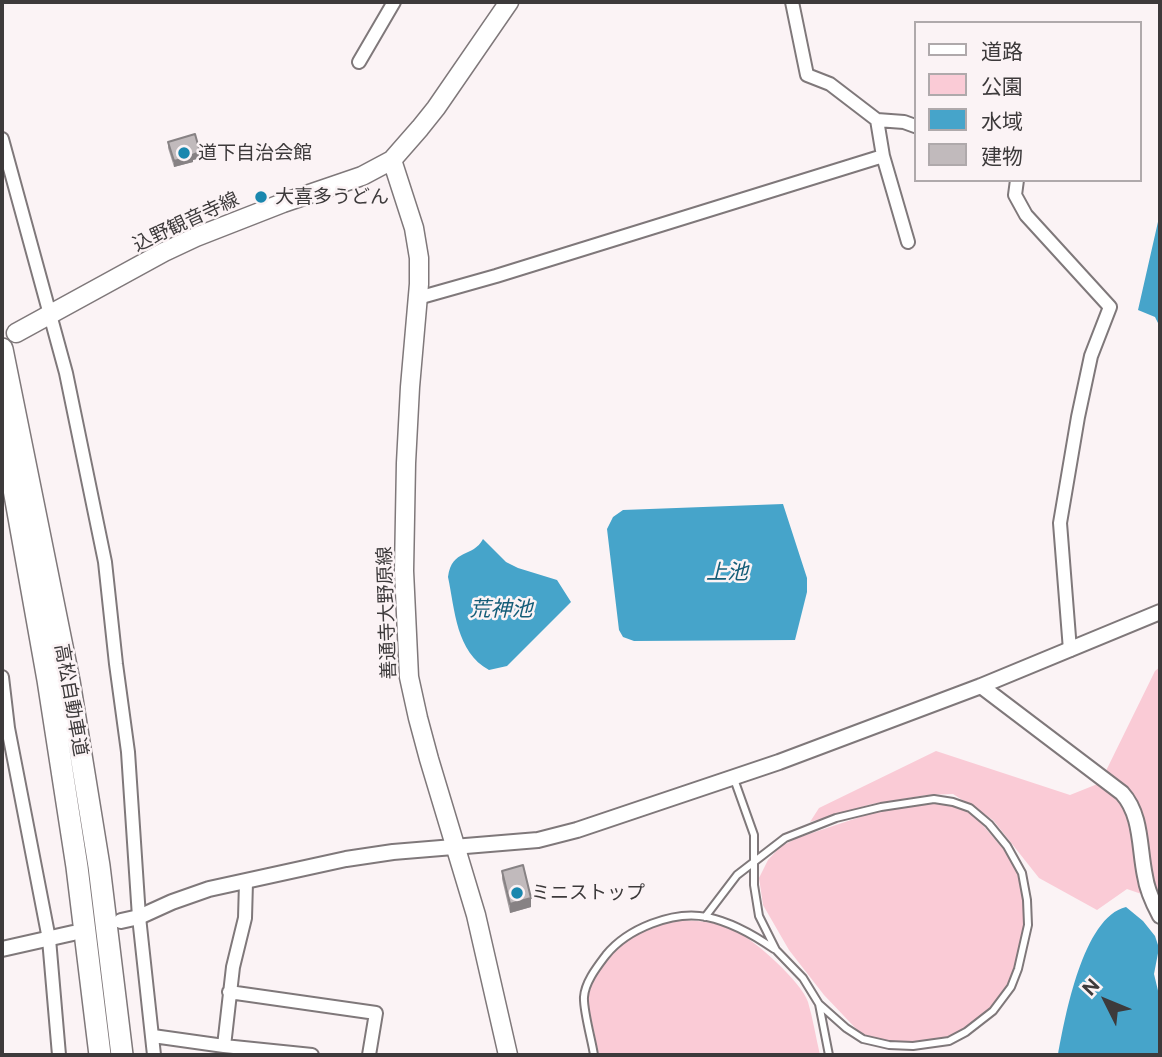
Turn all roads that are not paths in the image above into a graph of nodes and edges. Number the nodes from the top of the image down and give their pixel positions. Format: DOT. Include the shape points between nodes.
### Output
graph roads {
  1 [pos="394,2"];
  2 [pos="509,2"];
  3 [pos="792,2"];
  4 [pos="359,62"];
  5 [pos="877,120"];
  6 [pos="914,126"];
  7 [pos="3,146"];
  8 [pos="883,156"];
  9 [pos="392,160"];
  10 [pos="1017,182"];
  11 [pos="908,242"];
  12 [pos="418,298"];
  13 [pos="50,316"];
  14 [pos="9,341"];
  15 [pos="2,422"];
  16 [pos="1160,612"];
  17 [pos="1070,650"];
  18 [pos="2,677"];
  19 [pos="981,686"];
  20 [pos="734,777"];
  21 [pos="455,846"];
  22 [pos="754,862"];
  23 [pos="246,882"];
  24 [pos="1160,916"];
  25 [pos="139,917"];
  26 [pos="705,917"];
  27 [pos="121,921"];
  28 [pos="73,933"];
  29 [pos="49,939"];
  30 [pos="2,949"];
  31 [pos="776,950"];
  32 [pos="229,992"];
  33 [pos="819,1004"];
  34 [pos="153,1036"];
  35 [pos="224,1046"];
  36 [pos="59,1055"];
  37 [pos="100,1055"];
  38 [pos="122,1055"];
  39 [pos="155,1055"];
  40 [pos="312,1055"];
  41 [pos="369,1055"];
  42 [pos="508,1055"];
  43 [pos="594,1055"];
  44 [pos="829,1055"];
  1 -- 4 [label="street"];
  2 -- 9 [label="main road, 込野観音寺線" via="421,128"];
  3 -- 5 [label="street" via="807,75 830,84"];
  5 -- 6 [label="street"];
  5 -- 8 [label="street"];
  7 -- 13 [label="street"];
  8 -- 11 [label="street"];
  8 -- 12 [label="street"];
  9 -- 12 [label="main road, 善通寺大野原線" via="414,228"];
  9 -- 13 [label="main road, 込野観音寺線" via="362,176 195,237"];
  10 -- 17 [label="street" via="1015,195 1026,215 1110,307 1091,356 1060,523"];
  12 -- 21 [label="main road, 善通寺大野原線" via="406,463 407,650 418,718"];
  13 -- 14 [label="main road, 込野観音寺線"];
  13 -- 25 [label="street" via="105,562 128,752"];
  14 -- 38 [label="highway, 高松自動車道" via="99,866"];
  15 -- 37 [label="highway, 高松自動車道" via="77,867"];
  16 -- 17 [label="street"];
  17 -- 19 [label="street"];
  18 -- 29 [label="street"];
  19 -- 20 [label="street"];
  19 -- 24 [label="street" via="1130,802 1148,891"];
  20 -- 21 [label="street" via="538,840"];
  20 -- 22 [label="lane" via="754,835"];
  21 -- 23 [label="street" via="346,859"];
  21 -- 42 [label="main road, 善通寺大野原線"];
  22 -- 26 [label="lane" via="737,875"];
  22 -- 31 [label="lane" via="759,916"];
  22 -- 33 [label="lane" via="785,838 836,818 934,799 971,808 1007,846 1022,873 1028,925 1018,969 993,1012 966,1032 949,1041 889,1045 863,1039"];
  23 -- 25 [label="street" via="209,889"];
  23 -- 32 [label="street" via="245,918"];
  25 -- 27 [label="street"];
  25 -- 34 [label="street"];
  26 -- 31 [label="lane" via="754,935"];
  26 -- 43 [label="lane" via="645,926 603,959 584,998"];
  28 -- 29 [label="street"];
  29 -- 30 [label="street"];
  29 -- 36 [label="street"];
  31 -- 33 [label="lane" via="803,978"];
  32 -- 35 [label="street"];
  32 -- 41 [label="street" via="376,1013"];
  33 -- 44 [label="lane"];
  34 -- 35 [label="street"];
  34 -- 39 [label="street"];
  35 -- 40 [label="street"];
}
